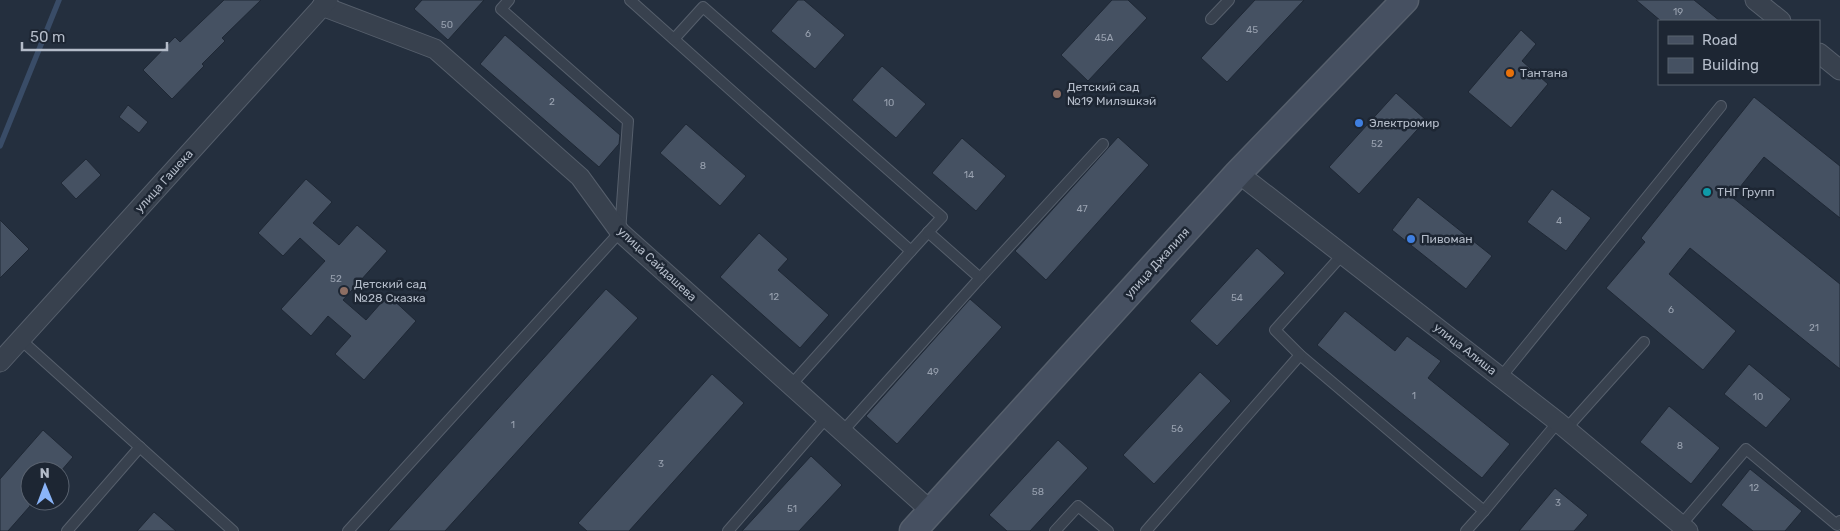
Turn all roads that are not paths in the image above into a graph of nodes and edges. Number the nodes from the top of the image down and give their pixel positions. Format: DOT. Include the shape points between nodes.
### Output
graph roads {
  1 [pos="509,0"];
  2 [pos="630,0"];
  3 [pos="1229,0"];
  4 [pos="1755,0"];
  5 [pos="1399,2"];
  6 [pos="325,3"];
  7 [pos="1211,19"];
  8 [pos="1779,20"];
  9 [pos="674,39"];
  10 [pos="1820,54"];
  11 [pos="1840,70"];
  12 [pos="1721,106"];
  13 [pos="1103,144"];
  14 [pos="1238,174"];
  15 [pos="620,232"];
  16 [pos="928,232"];
  17 [pos="911,251"];
  18 [pos="1343,254"];
  19 [pos="980,278"];
  20 [pos="21,340"];
  21 [pos="1644,342"];
  22 [pos="1300,355"];
  23 [pos="0,362"];
  24 [pos="1501,377"];
  25 [pos="791,385"];
  26 [pos="827,417"];
  27 [pos="1562,425"];
  28 [pos="843,431"];
  29 [pos="140,447"];
  30 [pos="1484,511"];
  31 [pos="932,512"];
  32 [pos="1840,521"];
  33 [pos="1685,528"];
  34 [pos="67,531"];
  35 [pos="233,531"];
  36 [pos="348,531"];
  37 [pos="728,531"];
  38 [pos="913,531"];
  39 [pos="1055,531"];
  40 [pos="1108,531"];
  41 [pos="1146,531"];
  42 [pos="1466,531"];
  1 -- 15 [label="lane" via="501,9 628,121"];
  2 -- 9 [label="lane"];
  3 -- 7 [label="lane"];
  4 -- 8 [label="street"];
  5 -- 14 [label="main road, улица Джалиля"];
  6 -- 15 [label="street, улица Сайдашева" via="435,49 580,176"];
  6 -- 20 [label="street, улица Гашека"];
  9 -- 16 [label="lane" via="703,7 942,218"];
  9 -- 17 [label="lane"];
  10 -- 11 [label="street"];
  12 -- 24 [label="lane"];
  13 -- 19 [label="lane"];
  14 -- 18 [label="street, улица Алиша"];
  14 -- 31 [label="main road, улица Джалиля"];
  15 -- 25 [label="street, улица Сайдашева"];
  15 -- 36 [label="lane"];
  16 -- 17 [label="lane"];
  16 -- 19 [label="lane"];
  17 -- 25 [label="lane"];
  18 -- 22 [label="lane" via="1275,330"];
  18 -- 24 [label="street, улица Алиша"];
  19 -- 28 [label="lane"];
  20 -- 23 [label="street, улица Гашека"];
  20 -- 29 [label="lane"];
  21 -- 27 [label="lane"];
  22 -- 30 [label="lane"];
  22 -- 41 [label="lane"];
  24 -- 27 [label="street, улица Алиша"];
  25 -- 26 [label="street, улица Сайдашева"];
  26 -- 28 [label="street, улица Сайдашева"];
  26 -- 37 [label="lane"];
  27 -- 30 [label="lane"];
  27 -- 33 [label="street, улица Алиша"];
  28 -- 31 [label="street, улица Сайдашева"];
  29 -- 34 [label="lane"];
  29 -- 35 [label="lane"];
  30 -- 42 [label="lane"];
  31 -- 38 [label="main road, улица Джалиля"];
  32 -- 33 [label="lane" via="1837,525 1746,449"];
  39 -- 40 [label="lane" via="1078,506"];
}
